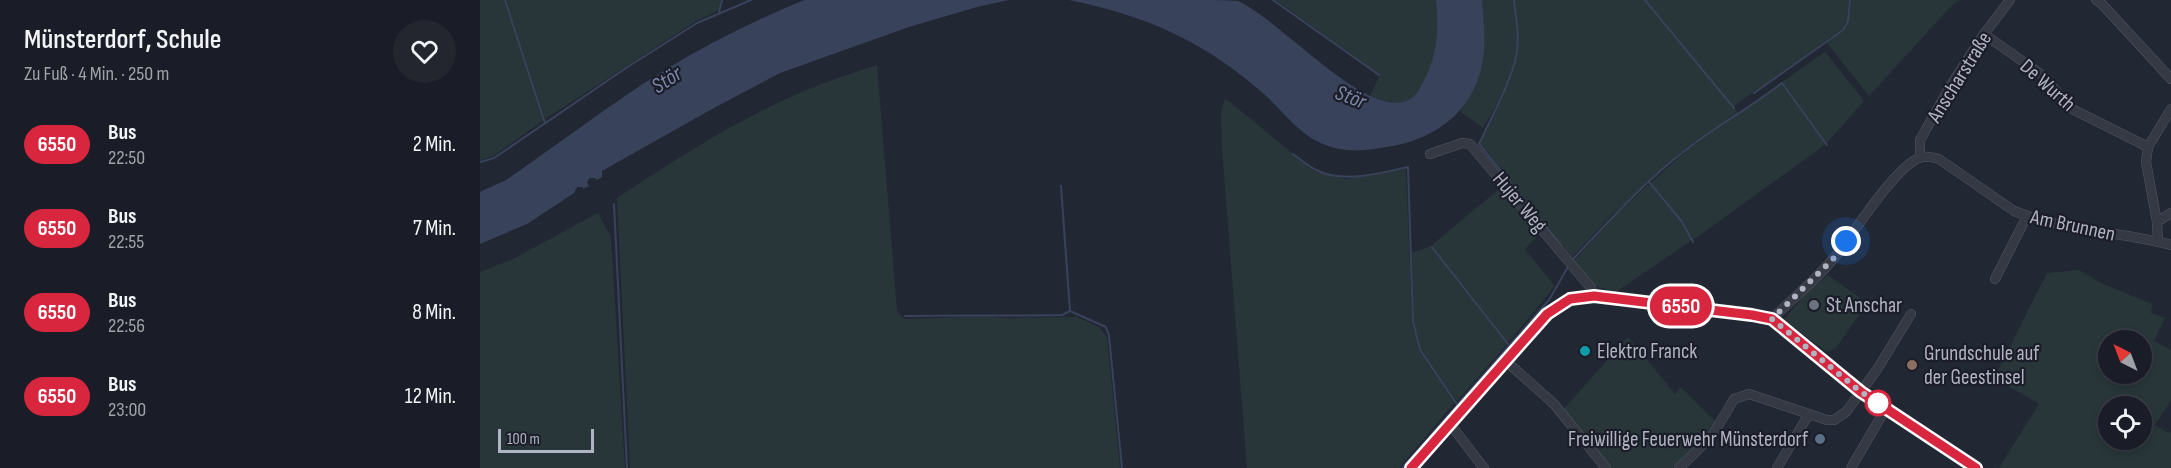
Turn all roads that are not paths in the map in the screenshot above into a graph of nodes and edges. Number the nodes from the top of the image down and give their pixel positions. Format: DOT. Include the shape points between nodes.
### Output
graph roads {
  1 [pos="2010,0"];
  2 [pos="2096,0"];
  3 [pos="1984,34"];
  4 [pos="2171,79"];
  5 [pos="2171,109"];
  6 [pos="2148,147"];
  7 [pos="1430,154"];
  8 [pos="1920,158"];
  9 [pos="2171,213"];
  10 [pos="2027,216"];
  11 [pos="2157,222"];
  12 [pos="2158,242"];
  13 [pos="2171,245"];
  14 [pos="1995,279"];
  15 [pos="1594,296"];
  16 [pos="1911,314"];
  17 [pos="1772,319"];
  18 [pos="1506,361"];
  19 [pos="1861,392"];
  20 [pos="1886,408"];
  21 [pos="1809,414"];
  22 [pos="1450,424"];
  23 [pos="1411,468"];
  24 [pos="1484,468"];
  25 [pos="1606,468"];
  26 [pos="1679,468"];
  27 [pos="1777,468"];
  28 [pos="1851,468"];
  29 [pos="1976,468"];
  1 -- 3 [label="street, Anscharstraße"];
  2 -- 4 [label="street"];
  3 -- 6 [label="street, De Wurth" via="2042,75 2072,109"];
  3 -- 8 [label="street, Anscharstraße" via="1920,140"];
  5 -- 6 [label="street"];
  6 -- 11 [label="street" via="2146,162"];
  7 -- 15 [label="street, Hujer Weg" via="1470,144"];
  8 -- 10 [label="street, Am Brunnen" via="1940,159"];
  8 -- 17 [label="street" via="1889,185 1834,258"];
  9 -- 11 [label="street"];
  10 -- 12 [label="street, Am Brunnen"];
  10 -- 14 [label="street"];
  11 -- 12 [label="street"];
  12 -- 13 [label="street, Am Brunnen"];
  15 -- 17 [label="street"];
  15 -- 18 [label="street" via="1558,305"];
  16 -- 19 [label="street"];
  17 -- 19 [label="street"];
  18 -- 22 [label="street"];
  18 -- 25 [label="street" via="1554,404"];
  19 -- 20 [label="street"];
  19 -- 21 [label="street" via="1846,412 1834,420"];
  20 -- 28 [label="street"];
  20 -- 29 [label="street"];
  21 -- 26 [label="street" via="1742,395 1734,399 1712,436"];
  21 -- 27 [label="street"];
  22 -- 23 [label="street"];
  22 -- 24 [label="street"];
}
